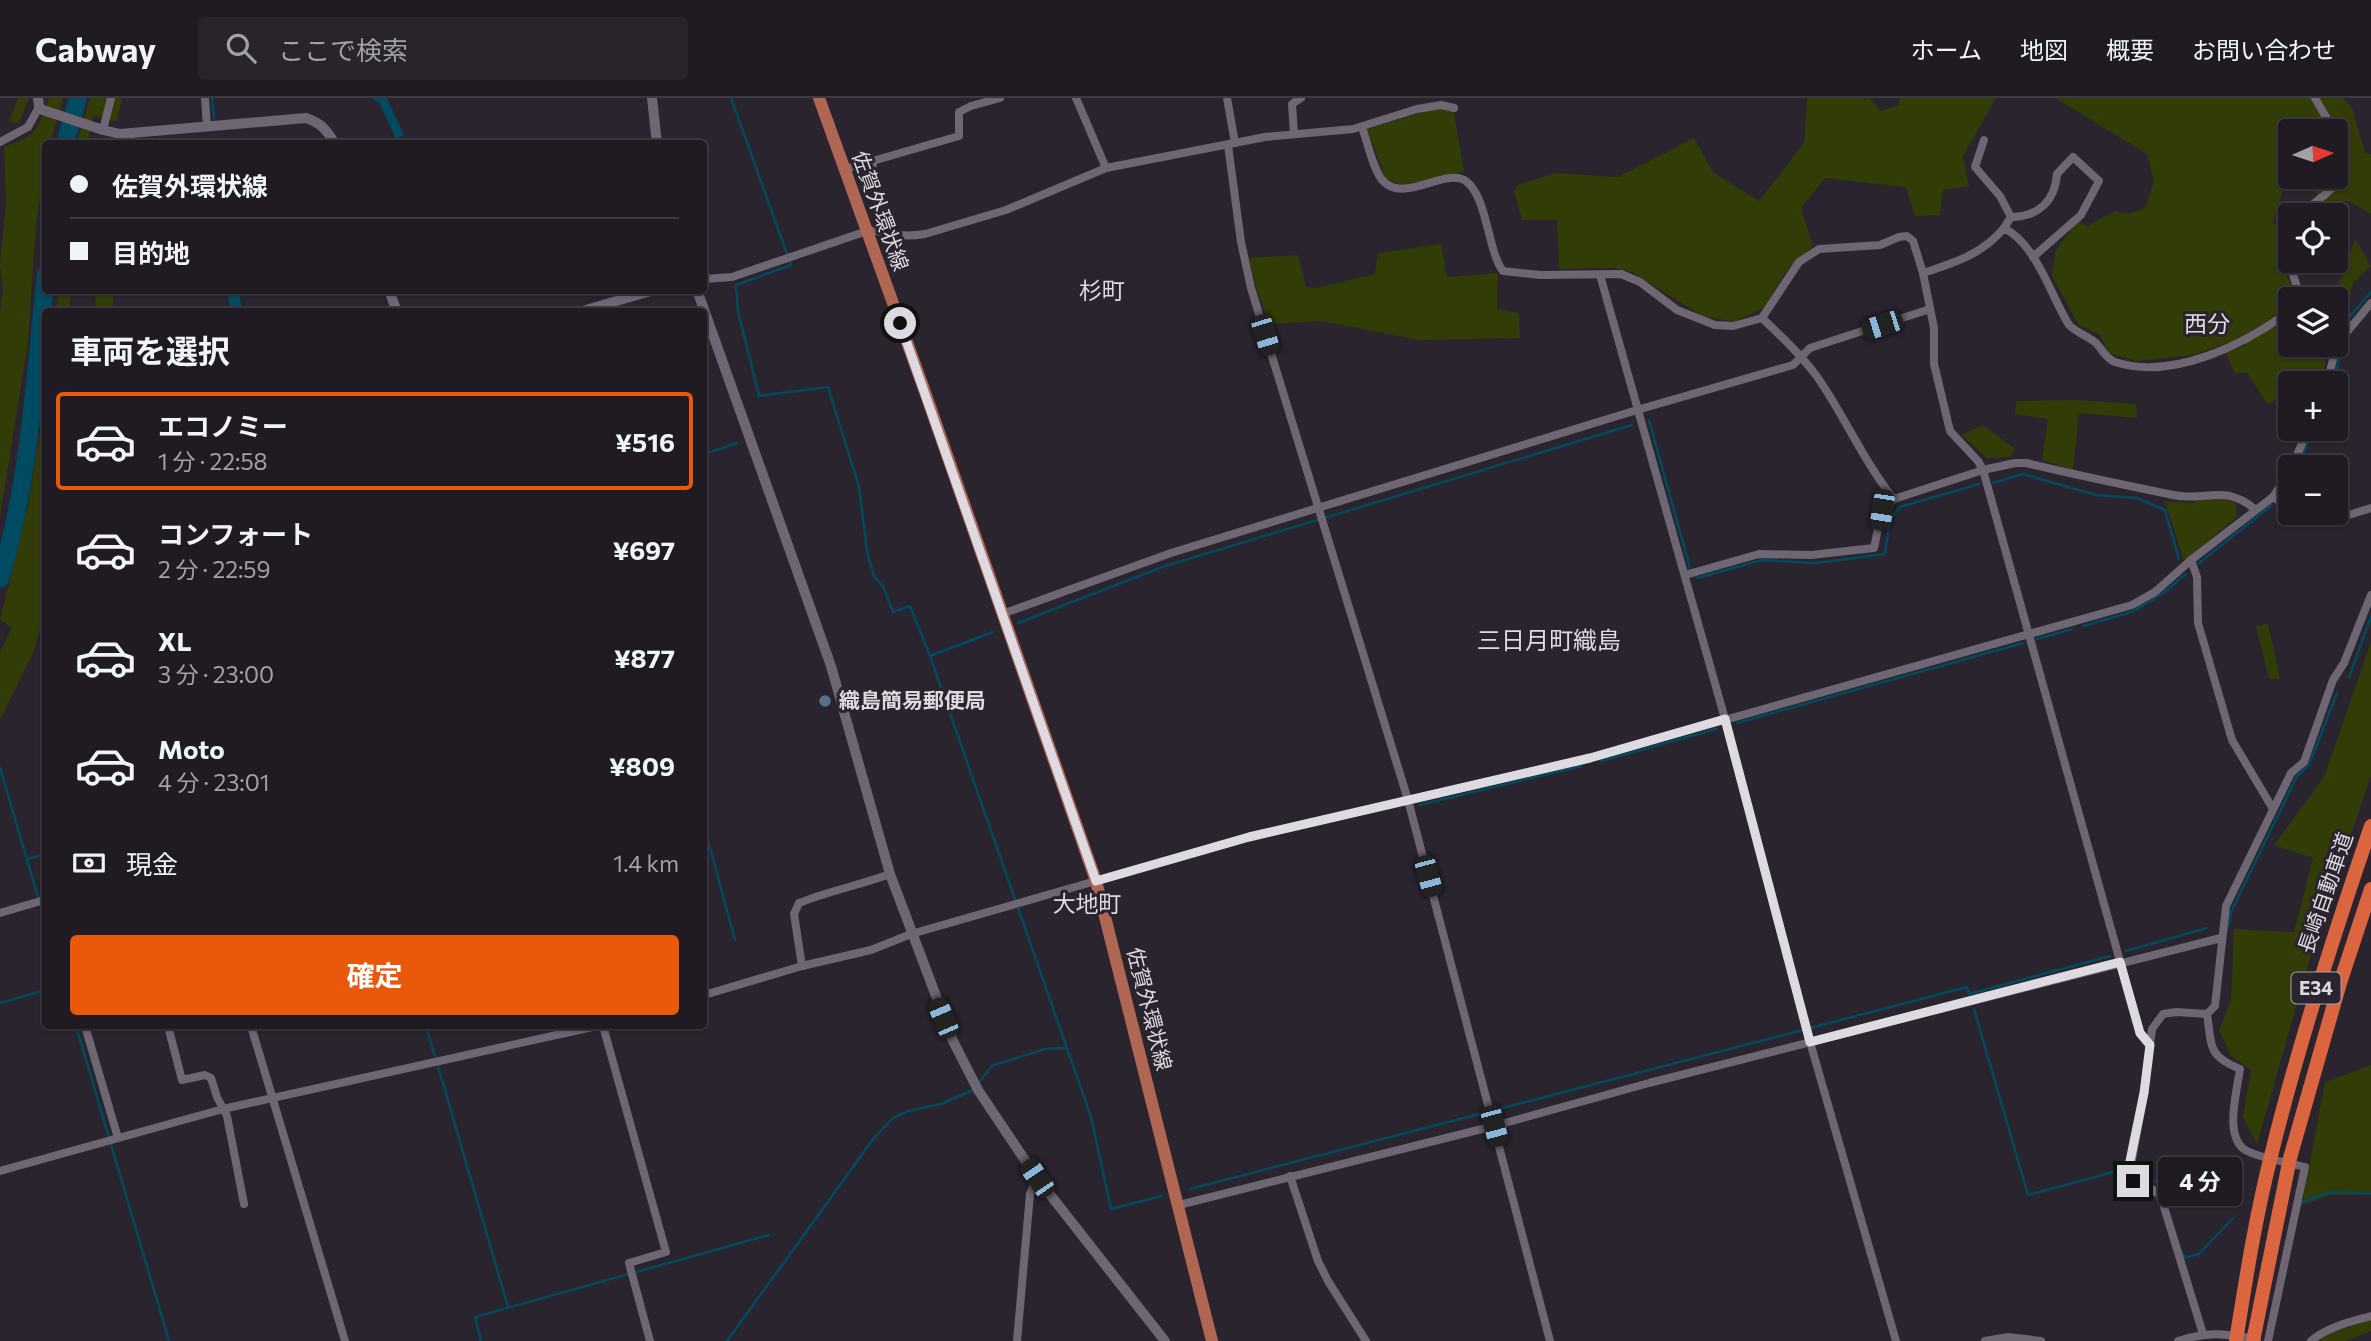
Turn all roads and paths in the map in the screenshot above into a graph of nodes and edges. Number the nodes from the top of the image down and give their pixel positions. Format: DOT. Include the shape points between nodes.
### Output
graph roads {
  1 [pos="111,98"];
  2 [pos="205,98"];
  3 [pos="652,98"];
  4 [pos="819,98"];
  5 [pos="1000,98"];
  6 [pos="1076,98"];
  7 [pos="1227,98"];
  8 [pos="1301,98"];
  9 [pos="2315,98"];
  10 [pos="970,102"];
  11 [pos="40,105"];
  12 [pos="1454,108"];
  13 [pos="2327,119"];
  14 [pos="208,127"];
  15 [pos="1362,127"];
  16 [pos="103,130"];
  17 [pos="1294,134"];
  18 [pos="333,140"];
  19 [pos="657,140"];
  20 [pos="1984,140"];
  21 [pos="0,142"];
  22 [pos="1232,144"];
  23 [pos="872,160"];
  24 [pos="1106,168"];
  25 [pos="845,169"];
  26 [pos="2334,189"];
  27 [pos="2316,203"];
  28 [pos="2011,217"];
  29 [pos="2004,228"];
  30 [pos="871,230"];
  31 [pos="2033,257"];
  32 [pos="1923,273"];
  33 [pos="1600,275"];
  34 [pos="707,279"];
  35 [pos="640,294"];
  36 [pos="2371,303"];
  37 [pos="593,308"];
  38 [pos="1930,309"];
  39 [pos="707,318"];
  40 [pos="1762,318"];
  41 [pos="2278,318"];
  42 [pos="2348,331"];
  43 [pos="1802,358"];
  44 [pos="1637,410"];
  45 [pos="1983,470"];
  46 [pos="2278,489"];
  47 [pos="2273,497"];
  48 [pos="1894,499"];
  49 [pos="2278,500"];
  50 [pos="2371,508"];
  51 [pos="1318,509"];
  52 [pos="2255,509"];
  53 [pos="2348,515"];
  54 [pos="2191,560"];
  55 [pos="1685,575"];
  56 [pos="2371,595"];
  57 [pos="1002,614"];
  58 [pos="2030,636"];
  59 [pos="1725,719"];
  60 [pos="1408,800"];
  61 [pos="2273,809"];
  62 [pos="2371,826"];
  63 [pos="890,874"];
  64 [pos="1096,881"];
  65 [pos="2371,889"];
  66 [pos="40,902"];
  67 [pos="0,913"];
  68 [pos="911,934"];
  69 [pos="2221,939"];
  70 [pos="2120,962"];
  71 [pos="802,966"];
  72 [pos="707,994"];
  73 [pos="2207,1014"];
  74 [pos="86,1029"];
  75 [pos="169,1029"];
  76 [pos="252,1029"];
  77 [pos="583,1029"];
  78 [pos="604,1029"];
  79 [pos="1810,1042"];
  80 [pos="2150,1045"];
  81 [pos="272,1098"];
  82 [pos="223,1109"];
  83 [pos="1494,1126"];
  84 [pos="113,1140"];
  85 [pos="0,1171"];
  86 [pos="1290,1176"];
  87 [pos="1037,1178"];
  88 [pos="244,1205"];
  89 [pos="1179,1205"];
  90 [pos="2371,1316"];
  91 [pos="2203,1334"];
  92 [pos="345,1341"];
  93 [pos="650,1341"];
  94 [pos="1017,1341"];
  95 [pos="1165,1341"];
  96 [pos="1212,1341"];
  97 [pos="1366,1341"];
  98 [pos="1550,1341"];
  99 [pos="1896,1341"];
  100 [pos="1985,1341"];
  101 [pos="2041,1341"];
  102 [pos="2178,1341"];
  103 [pos="2236,1341"];
  104 [pos="2253,1341"];
  105 [pos="2267,1341"];
  106 [pos="2311,1341"];
  1 -- 16 [label="street"];
  2 -- 14 [label="street"];
  3 -- 19 [label="street"];
  4 -- 25 [label="main road, 佐賀外環状線"];
  5 -- 10 [label="street"];
  6 -- 24 [label="street"];
  7 -- 22 [label="street"];
  8 -- 17 [label="street" via="1292,104"];
  9 -- 13 [label="street"];
  10 -- 23 [label="street" via="959,112 959,136"];
  11 -- 16 [label="street"];
  11 -- 21 [label="street" via="28,127"];
  12 -- 15 [label="street" via="1417,109"];
  14 -- 16 [label="street" via="136,134"];
  14 -- 18 [label="street" via="306,118 327,130"];
  15 -- 17 [label="street"];
  15 -- 33 [label="street" via="1385,184 1405,189 1454,178 1464,179 1472,187 1503,271"];
  17 -- 22 [label="street"];
  20 -- 28 [label="street" via="1975,167"];
  22 -- 24 [label="street"];
  22 -- 51 [label="street" via="1241,242 1251,288"];
  23 -- 25 [label="street"];
  23 -- 30 [label="street" via="880,221"];
  24 -- 30 [label="street" via="1006,210 925,234"];
  25 -- 30 [label="main road, 佐賀外環状線"];
  26 -- 27 [label="street"];
  28 -- 29 [label="street"];
  28 -- 31 [label="street" via="2036,213 2056,187 2057,174 2073,157 2099,181 2081,215"];
  29 -- 31 [label="street"];
  29 -- 32 [label="street" via="1978,252"];
  30 -- 34 [label="street" via="732,277"];
  30 -- 57 [label="main road, 佐賀外環状線"];
  31 -- 41 [label="street" via="2069,325 2113,361 2133,366 2180,363 2211,355"];
  32 -- 38 [label="street"];
  32 -- 40 [label="street" via="1913,241 1906,236 1880,245 1819,249 1799,262"];
  33 -- 40 [label="street" via="1620,274 1640,282 1677,310 1715,325 1733,326"];
  33 -- 44 [label="street"];
  35 -- 37 [label="street"];
  36 -- 42 [label="street"];
  38 -- 43 [label="street" via="1810,348"];
  38 -- 45 [label="street" via="1934,364 1950,432"];
  39 -- 63 [label="street" via="831,666"];
  40 -- 43 [label="street"];
  43 -- 44 [label="street" via="1793,365"];
  43 -- 48 [label="street"];
  44 -- 51 [label="street"];
  44 -- 55 [label="street"];
  45 -- 48 [label="street"];
  45 -- 52 [label="street" via="2026,463 2174,496 2240,498"];
  45 -- 58 [label="street"];
  46 -- 47 [label="street"];
  47 -- 49 [label="street"];
  47 -- 52 [label="street"];
  48 -- 55 [label="street" via="1882,510 1874,548 1811,555 1759,554"];
  50 -- 53 [label="street"];
  51 -- 57 [label="street" via="1171,553"];
  51 -- 60 [label="street"];
  52 -- 54 [label="street"];
  54 -- 58 [label="street" via="2155,592 2132,605"];
  54 -- 61 [label="street" via="2197,577 2198,623 2232,740"];
  55 -- 59 [label="street"];
  56 -- 61 [label="street" via="2333,680 2304,762 2291,773"];
  57 -- 64 [label="main road, 佐賀外環状線"];
  58 -- 59 [label="street"];
  58 -- 70 [label="street"];
  59 -- 60 [label="street" via="1590,758"];
  59 -- 79 [label="street"];
  60 -- 64 [label="street" via="1249,837"];
  60 -- 83 [label="street"];
  61 -- 69 [label="street" via="2226,906"];
  62 -- 103 [label="highway, 長崎自動車道 / E34" via="2320,976 2271,1153"];
  63 -- 68 [label="street"];
  63 -- 71 [label="street" via="799,903 794,914"];
  64 -- 68 [label="street"];
  64 -- 89 [label="main road, 佐賀外環状線"];
  65 -- 104 [label="highway, 長崎自動車道 / E34" via="2290,1157"];
  66 -- 67 [label="street"];
  68 -- 71 [label="street" via="871,950"];
  68 -- 87 [label="street" via="976,1087"];
  69 -- 70 [label="street"];
  69 -- 73 [label="street" via="2217,1000"];
  70 -- 79 [label="street"];
  70 -- 80 [label="street" via="2140,1033"];
  71 -- 72 [label="street"];
  73 -- 80 [label="street" via="2163,1014 2152,1029"];
  73 -- 105 [label="street" via="2214,1053 2220,1062 2239,1069 2232,1130 2236,1142 2245,1150 2305,1167"];
  74 -- 84 [label="street"];
  75 -- 82 [label="street" via="183,1080 211,1078"];
  76 -- 81 [label="street"];
  77 -- 81 [label="street"];
  78 -- 93 [label="street" via="666,1252 629,1263"];
  79 -- 83 [label="street"];
  79 -- 99 [label="street"];
  80 -- 91 [label="street" via="2129,1176 2161,1197"];
  81 -- 82 [label="street"];
  81 -- 92 [label="street"];
  82 -- 84 [label="street"];
  82 -- 88 [label="street"];
  83 -- 86 [label="street"];
  83 -- 98 [label="street"];
  84 -- 85 [label="street"];
  86 -- 89 [label="street"];
  86 -- 97 [label="street" via="1318,1261"];
  87 -- 94 [label="street" via="1030,1194"];
  87 -- 95 [label="street"];
  89 -- 96 [label="main road, 佐賀外環状線"];
  90 -- 106 [label="street"];
  91 -- 102 [label="street"];
  91 -- 105 [label="street"];
  100 -- 101 [label="street" via="2008,1337"];
}
